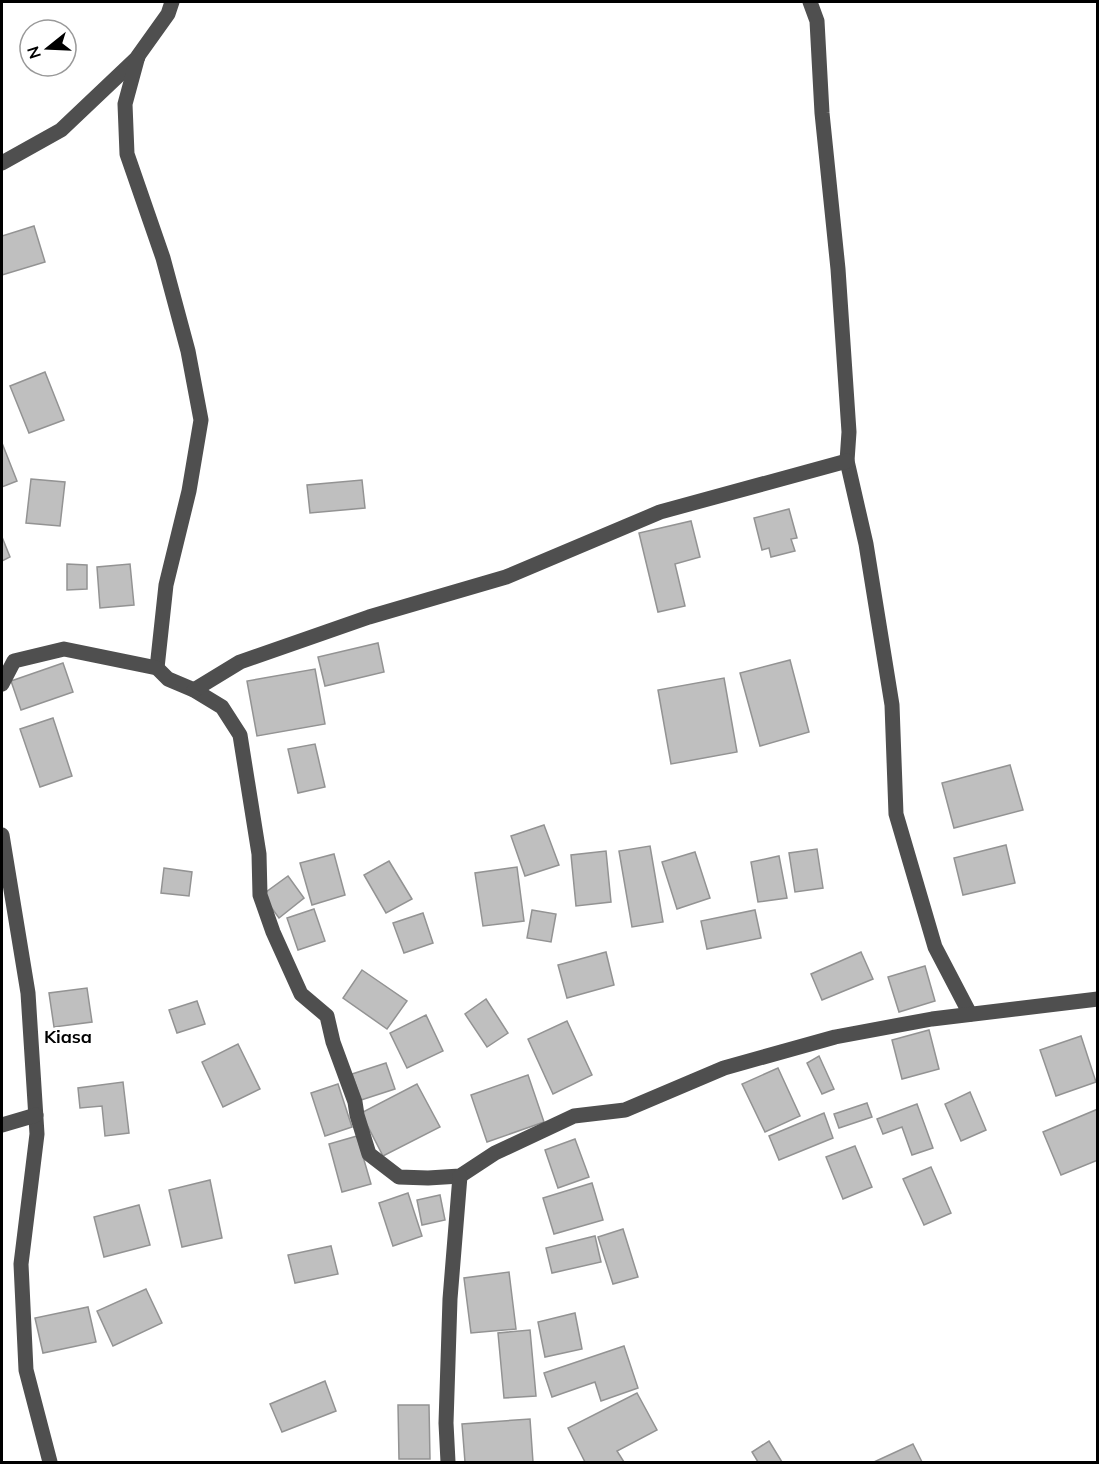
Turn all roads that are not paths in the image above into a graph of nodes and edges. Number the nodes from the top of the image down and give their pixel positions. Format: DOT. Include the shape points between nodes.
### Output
graph roads {
  1 [pos="171,2"];
  2 [pos="810,2"];
  3 [pos="138,56"];
  4 [pos="2,163"];
  5 [pos="847,460"];
  6 [pos="157,668"];
  7 [pos="2,684"];
  8 [pos="194,690"];
  9 [pos="2,836"];
  10 [pos="1098,999"];
  11 [pos="970,1014"];
  12 [pos="36,1115"];
  13 [pos="2,1125"];
  14 [pos="460,1176"];
  15 [pos="50,1462"];
  16 [pos="447,1462"];
  1 -- 3 [label="street" via="168,14"];
  2 -- 5 [label="street" via="817,21 838,269 849,432"];
  3 -- 4 [label="street" via="61,130"];
  3 -- 6 [label="street" via="125,104 127,154 163,258 188,351 201,420 166,585"];
  5 -- 8 [label="street" via="660,512 506,577 369,617 240,662"];
  5 -- 11 [label="street" via="866,544 892,705 896,814 935,946"];
  6 -- 7 [label="street" via="63,649 14,661"];
  6 -- 8 [label="street" via="168,679"];
  8 -- 14 [label="street" via="222,707 240,735 259,854 260,895 301,994 327,1016 369,1154 399,1177"];
  9 -- 12 [label="street" via="28,993"];
  10 -- 11 [label="street"];
  11 -- 14 [label="street" via="835,1037 724,1068 625,1110 574,1116 495,1154"];
  12 -- 13 [label="street"];
  12 -- 15 [label="street" via="21,1276 26,1370"];
  14 -- 16 [label="street" via="450,1299"];
}
